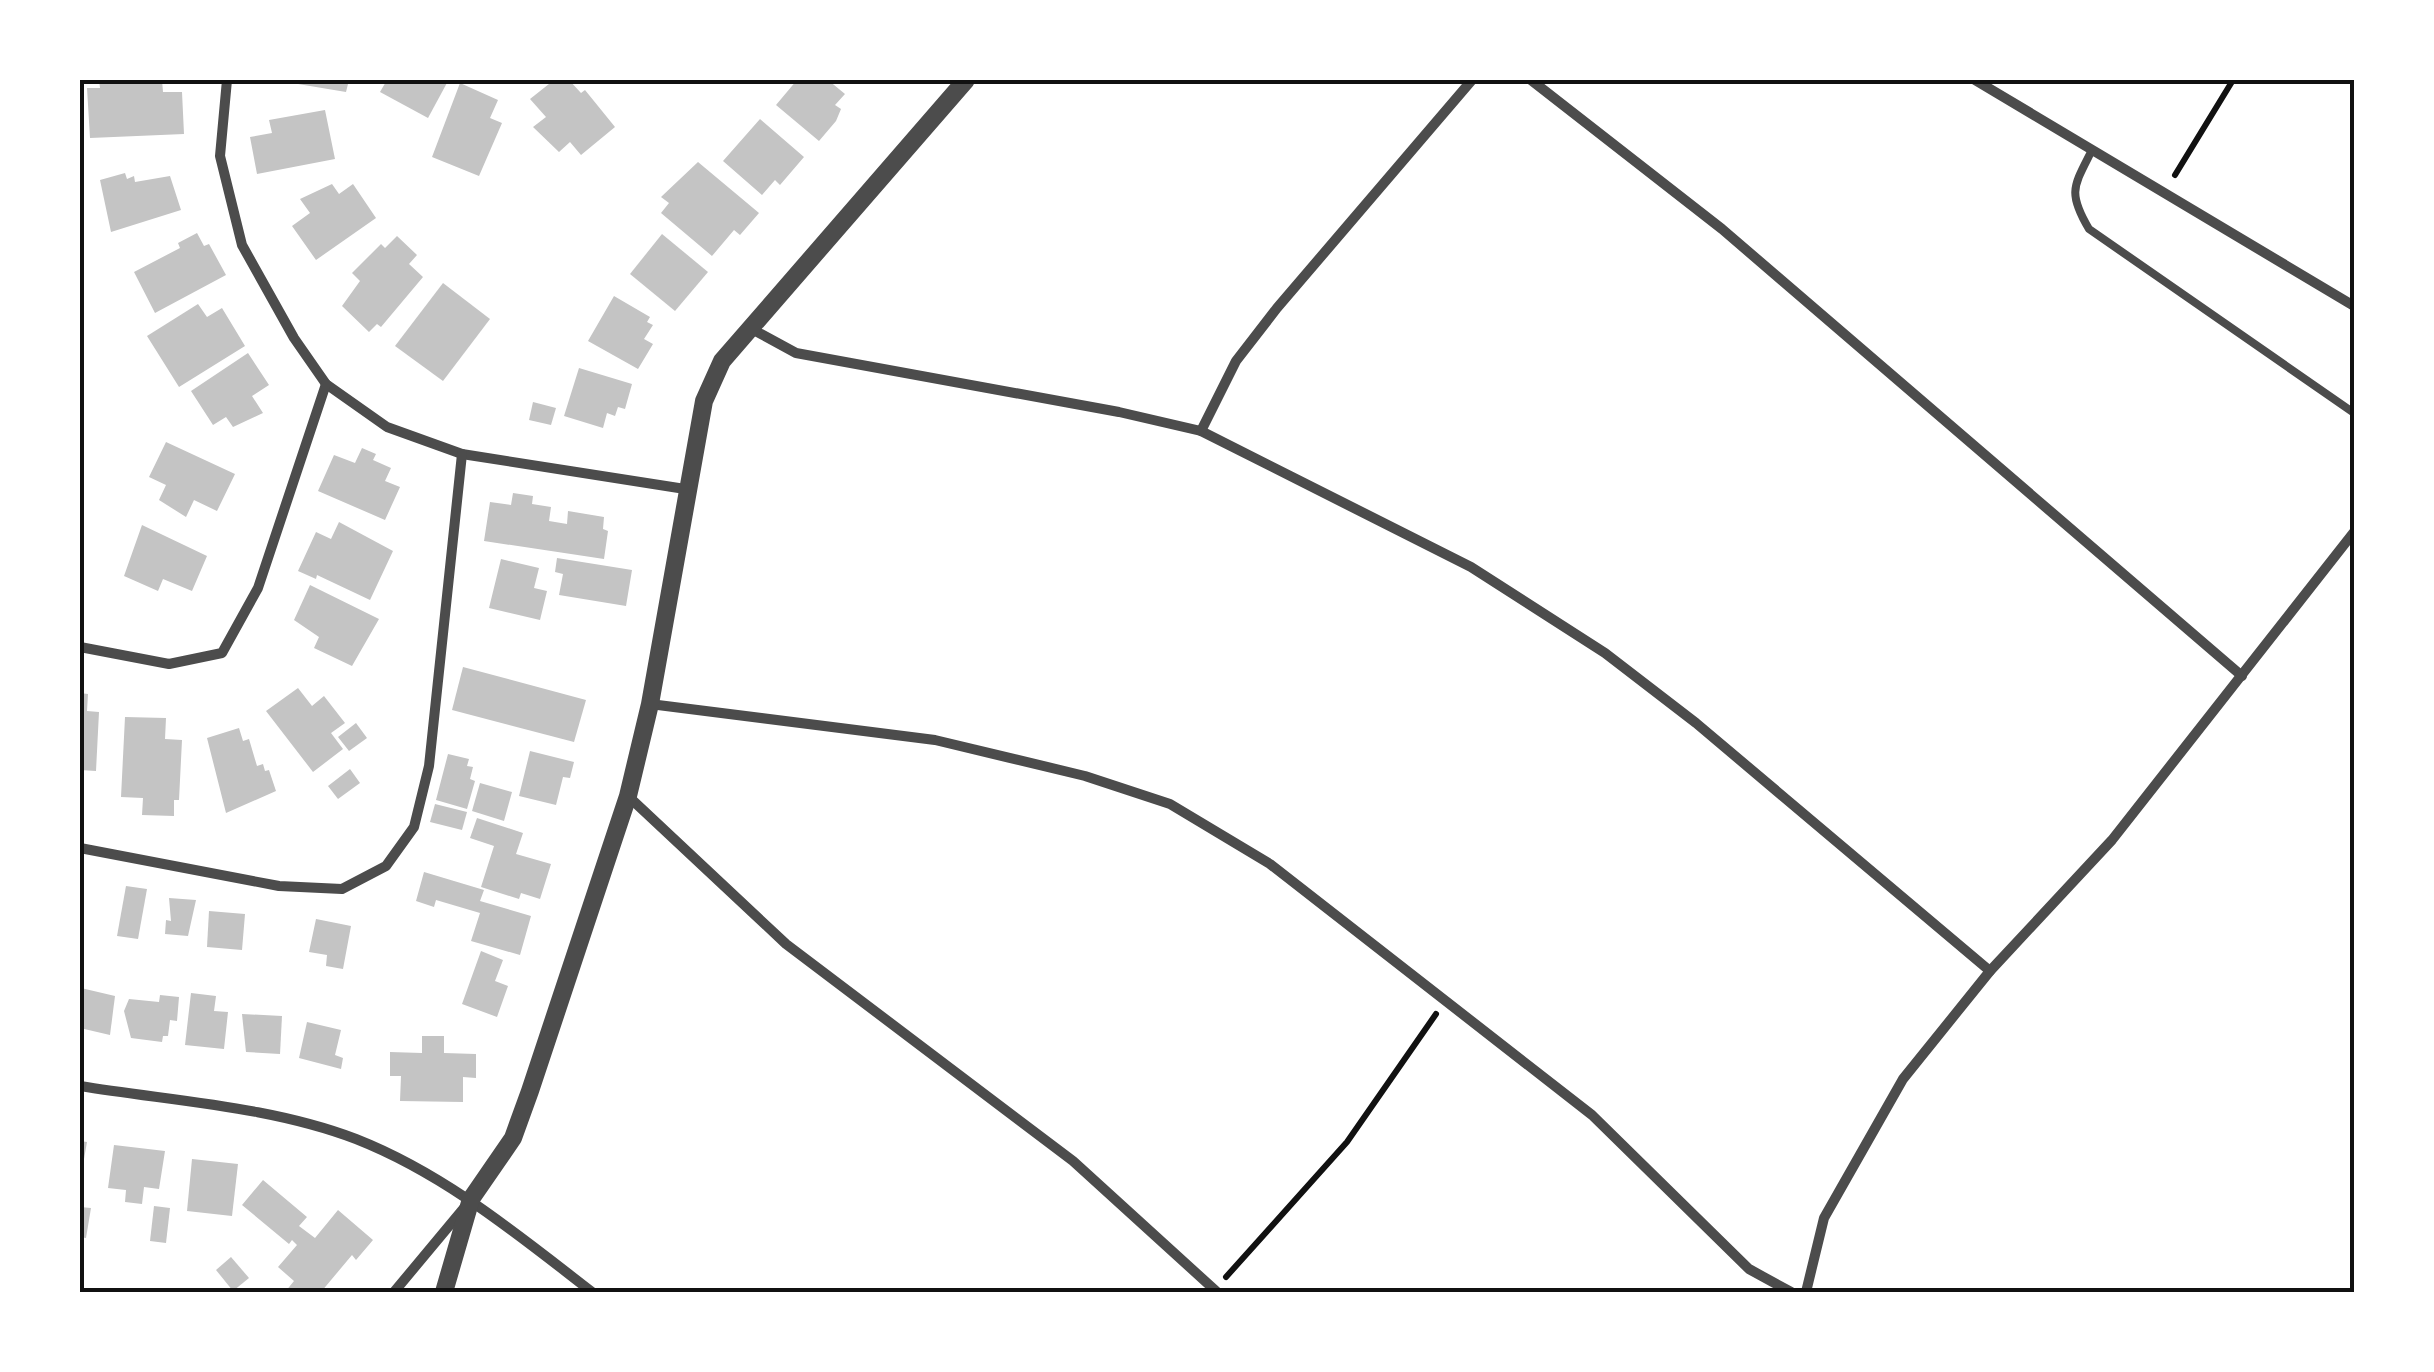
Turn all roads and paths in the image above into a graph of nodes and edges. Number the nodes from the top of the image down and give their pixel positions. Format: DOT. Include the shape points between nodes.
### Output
graph roads {
  1 [pos="227,80"];
  2 [pos="966,80"];
  3 [pos="1472,80"];
  4 [pos="1532,80"];
  5 [pos="1975,80"];
  6 [pos="2232,80"];
  7 [pos="2092,150"];
  8 [pos="2164,193"];
  9 [pos="2354,306"];
  10 [pos="750,328"];
  11 [pos="326,384"];
  12 [pos="2354,413"];
  13 [pos="1201,432"];
  14 [pos="462,454"];
  15 [pos="685,489"];
  16 [pos="2354,532"];
  17 [pos="80,647"];
  18 [pos="2242,676"];
  19 [pos="650,704"];
  20 [pos="628,796"];
  21 [pos="80,848"];
  22 [pos="1990,971"];
  23 [pos="1445,1000"];
  24 [pos="80,1086"];
  25 [pos="471,1199"];
  26 [pos="1216,1291"];
  27 [pos="394,1292"];
  28 [pos="444,1292"];
  29 [pos="592,1292"];
  30 [pos="1791,1292"];
  31 [pos="1806,1292"];
  1 -- 11 [label="street" via="220,156 242,245"];
  2 -- 10 [label="street"];
  3 -- 13 [label="street" via="1236,361"];
  4 -- 18 [label="street" via="1722,229"];
  5 -- 7 [label="street"];
  6 -- 8 [label="path"];
  7 -- 8 [label="street"];
  7 -- 12 [label="lane" via="2074,186 2074,204 2089,229"];
  8 -- 9 [label="street"];
  10 -- 13 [label="street" via="796,353"];
  10 -- 15 [label="street" via="722,361 704,400"];
  11 -- 14 [label="street" via="387,426"];
  11 -- 17 [label="street" via="258,588 222,653 170,664"];
  13 -- 22 [label="street" via="1472,568 1604,653"];
  14 -- 15 [label="street"];
  14 -- 21 [label="street" via="429,766 414,828 386,866 342,888 279,886"];
  15 -- 19 [label="street"];
  16 -- 18 [label="street"];
  18 -- 22 [label="street" via="2112,840"];
  19 -- 20 [label="street"];
  19 -- 23 [label="street" via="935,740 1170,804 1270,864"];
  20 -- 25 [label="street" via="513,1138"];
  20 -- 26 [label="street" via="786,944 1073,1161"];
  22 -- 31 [label="street" via="1903,1078 1851,1164 1824,1218"];
  23 -- 26 [label="path" via="1347,1142"];
  23 -- 30 [label="street" via="1592,1115 1749,1268"];
  24 -- 25 [label="street" via="294,1120 357,1140"];
  25 -- 27 [label="street"];
  25 -- 28 [label="street"];
  25 -- 29 [label="street"];
}
